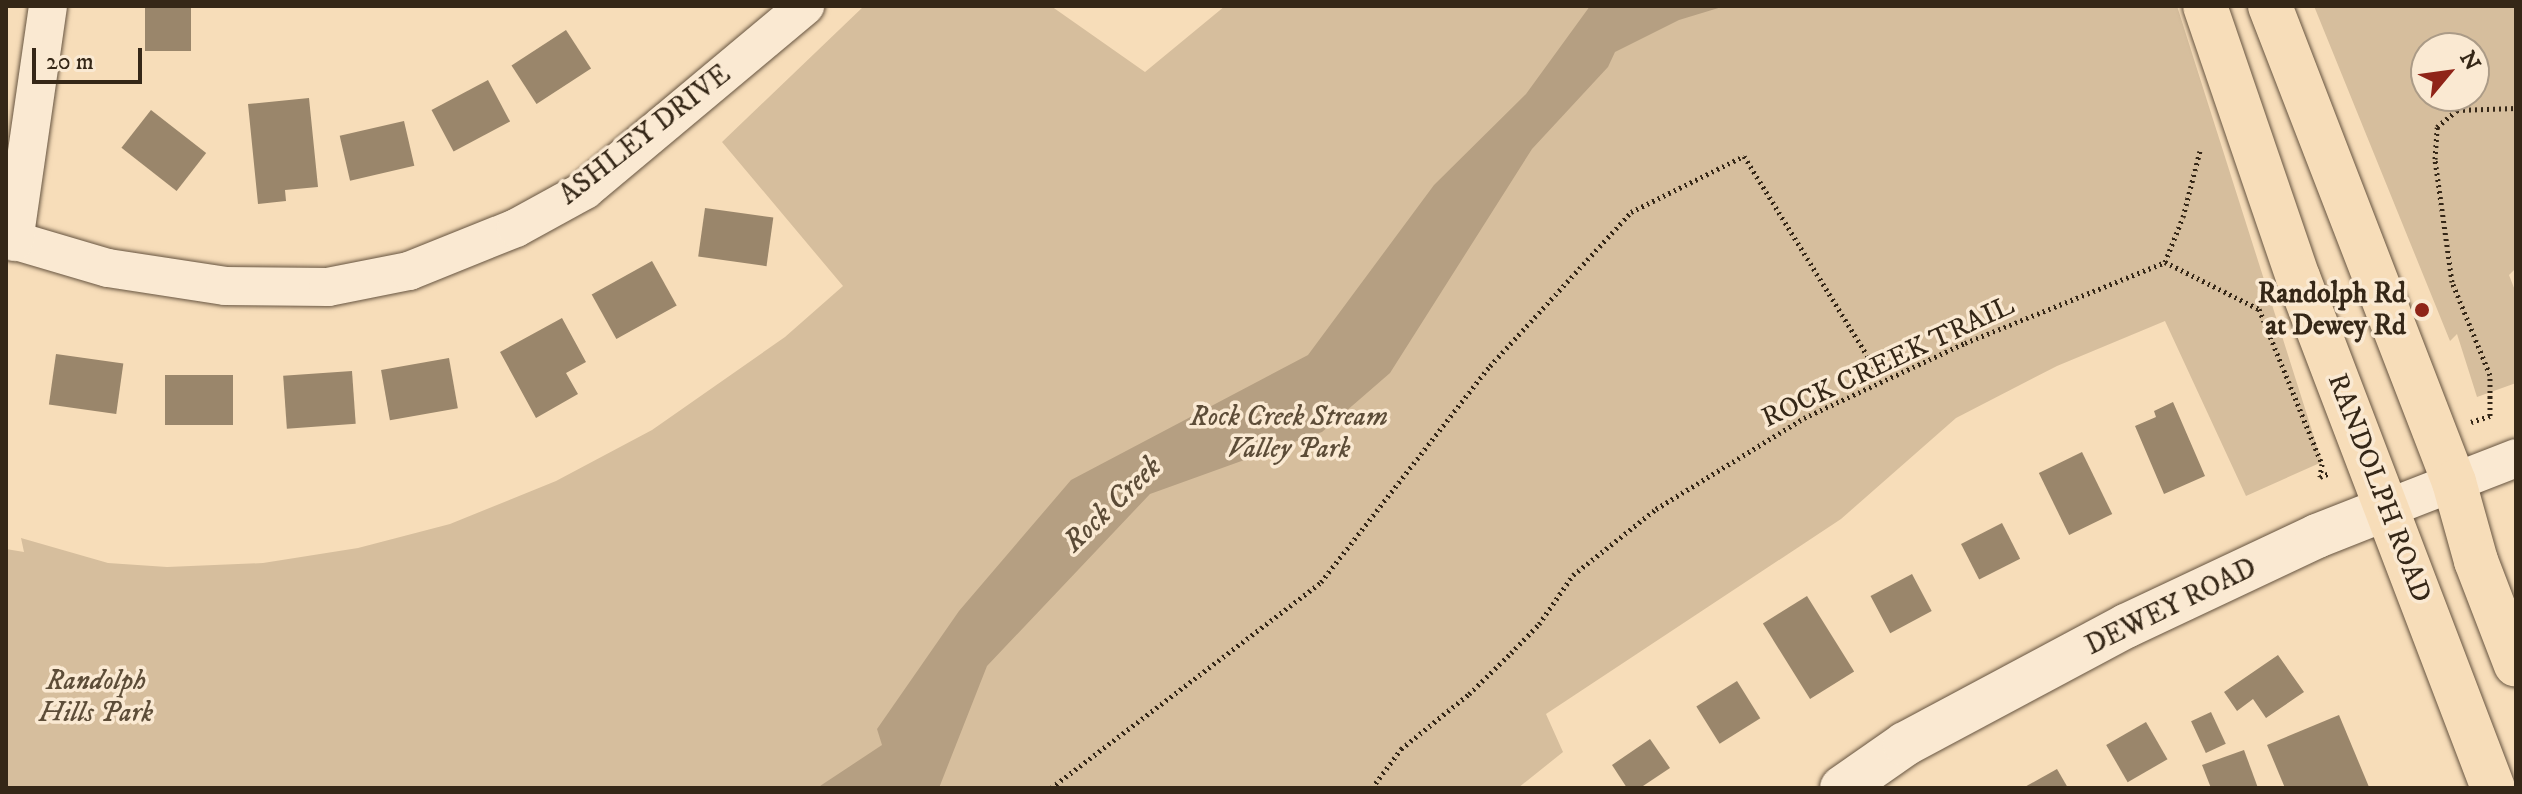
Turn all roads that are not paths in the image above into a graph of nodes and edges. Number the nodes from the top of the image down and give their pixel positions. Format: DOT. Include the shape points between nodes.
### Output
graph roads {
  1 [pos="48,6"];
  2 [pos="805,6"];
  3 [pos="2205,6"];
  4 [pos="2270,6"];
  5 [pos="10,240"];
  6 [pos="2516,458"];
  7 [pos="2454,482"];
  8 [pos="2388,508"];
  9 [pos="2516,665"];
  10 [pos="1842,788"];
  11 [pos="2493,788"];
  1 -- 5 [label="street"];
  2 -- 5 [label="street, ASHLEY DRIVE" via="585,190 516,228 409,271 328,287 225,286 108,268"];
  3 -- 8 [label="main road, RANDOLPH ROAD" via="2298,277"];
  4 -- 7 [label="main road"];
  6 -- 7 [label="street, DEWEY ROAD"];
  7 -- 8 [label="street, DEWEY ROAD"];
  7 -- 9 [label="main road" via="2476,561"];
  8 -- 10 [label="street, DEWEY ROAD" via="2126,626 1905,744"];
  8 -- 11 [label="main road, RANDOLPH ROAD"];
}
